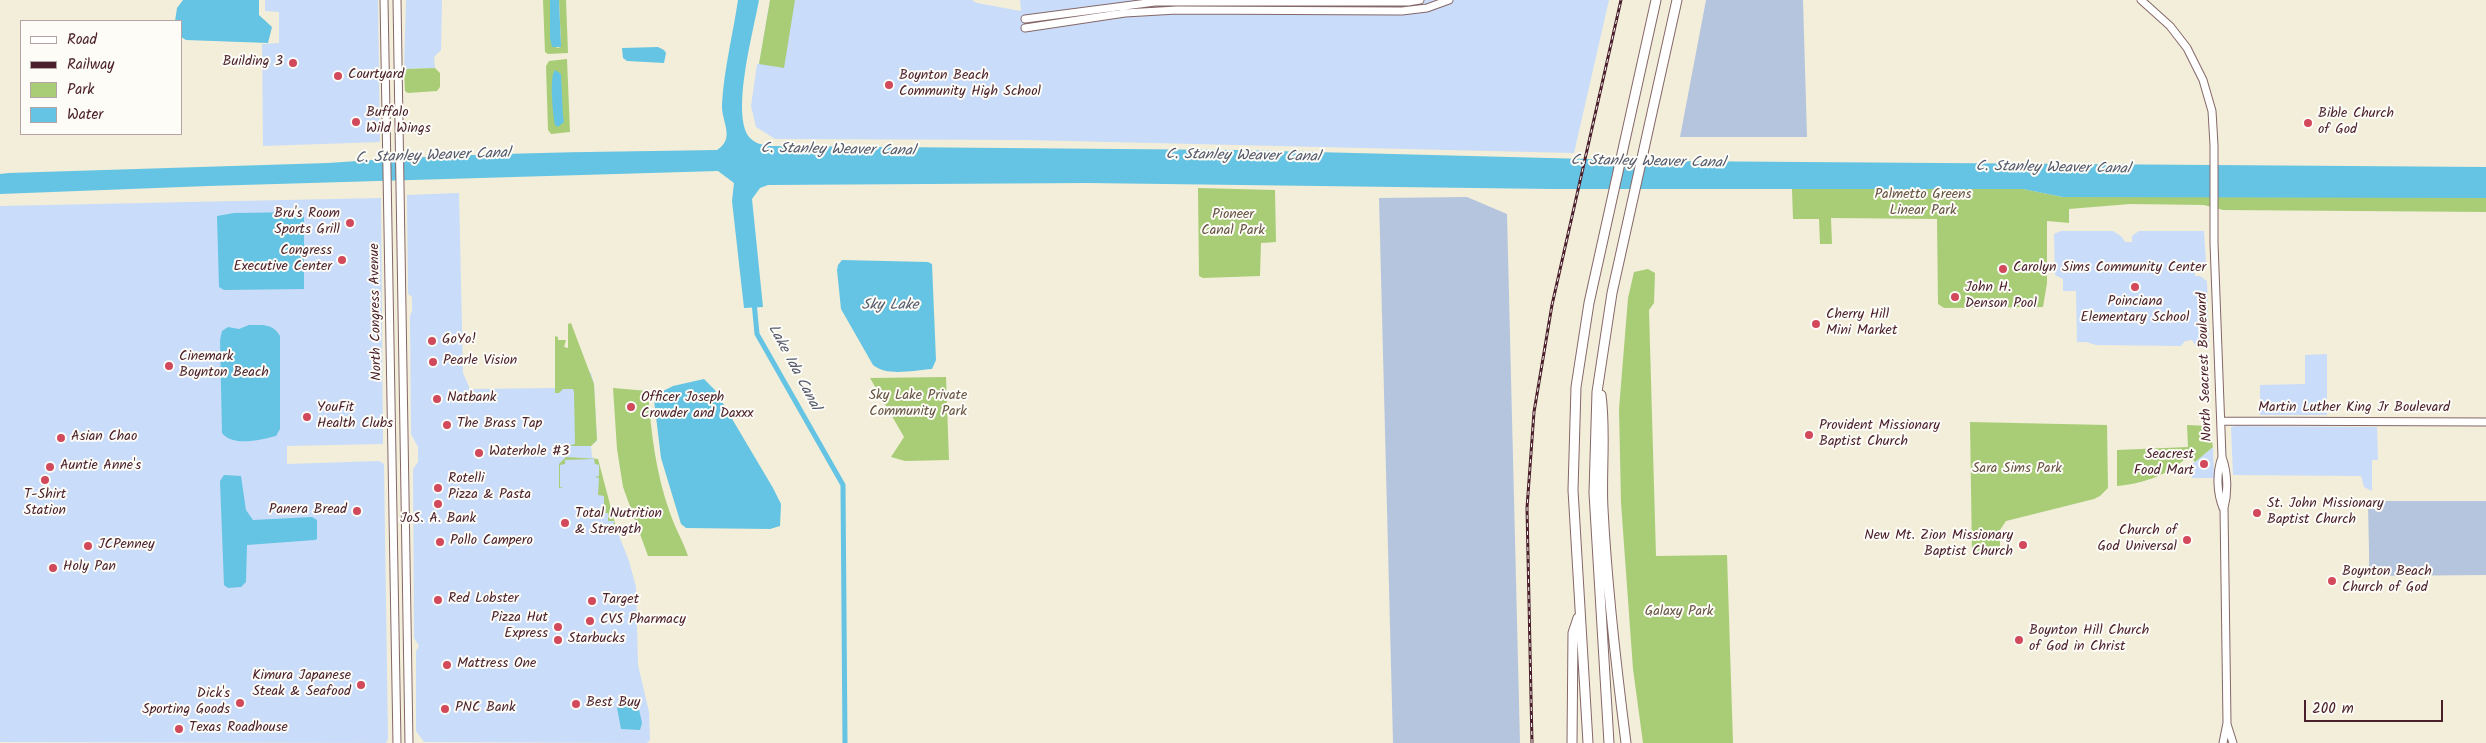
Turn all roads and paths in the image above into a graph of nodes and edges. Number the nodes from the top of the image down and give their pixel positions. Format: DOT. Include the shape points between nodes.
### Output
graph roads {
  1 [pos="384,0"];
  2 [pos="397,0"];
  3 [pos="1420,0"];
  4 [pos="1448,0"];
  5 [pos="1656,0"];
  6 [pos="1677,0"];
  7 [pos="2142,0"];
  8 [pos="1025,19"];
  9 [pos="1025,28"];
  10 [pos="385,86"];
  11 [pos="398,104"];
  12 [pos="1599,375"];
  13 [pos="2221,421"];
  14 [pos="2486,422"];
  15 [pos="1580,611"];
  16 [pos="2227,723"];
  17 [pos="397,743"];
  18 [pos="408,743"];
  19 [pos="1572,743"];
  20 [pos="1588,743"];
  21 [pos="1609,743"];
  22 [pos="1626,743"];
  23 [pos="2223,743"];
  24 [pos="2233,743"];
  1 -- 10 [label="street, North Congress Avenue"];
  2 -- 11 [label="street, North Congress Avenue"];
  3 -- 8 [label="street" via="1162,1"];
  4 -- 9 [label="street" via="1427,8 1402,11 1150,11"];
  5 -- 15 [label="highway" via="1586,320 1575,404 1573,481"];
  6 -- 12 [label="highway" via="1609,309"];
  7 -- 13 [label="street, North Seacrest Boulevard" via="2175,32 2199,68 2212,111"];
  10 -- 11 [label="street"];
  10 -- 17 [label="street, North Congress Avenue"];
  11 -- 18 [label="street, North Congress Avenue"];
  12 -- 21 [label="highway" via="1594,476"];
  12 -- 22 [label="highway" via="1603,411 1602,476 1608,602"];
  13 -- 14 [label="street, Martin Luther King Jr Boulevard"];
  13 -- 16 [label="street, North Seacrest Boulevard" via="2222,458 2218,467 2219,499 2224,508"];
  15 -- 19 [label="highway" via="1573,632"];
  15 -- 20 [label="highway"];
  16 -- 23 [label="street, North Seacrest Boulevard"];
  16 -- 24 [label="street, North Seacrest Boulevard"];
}
